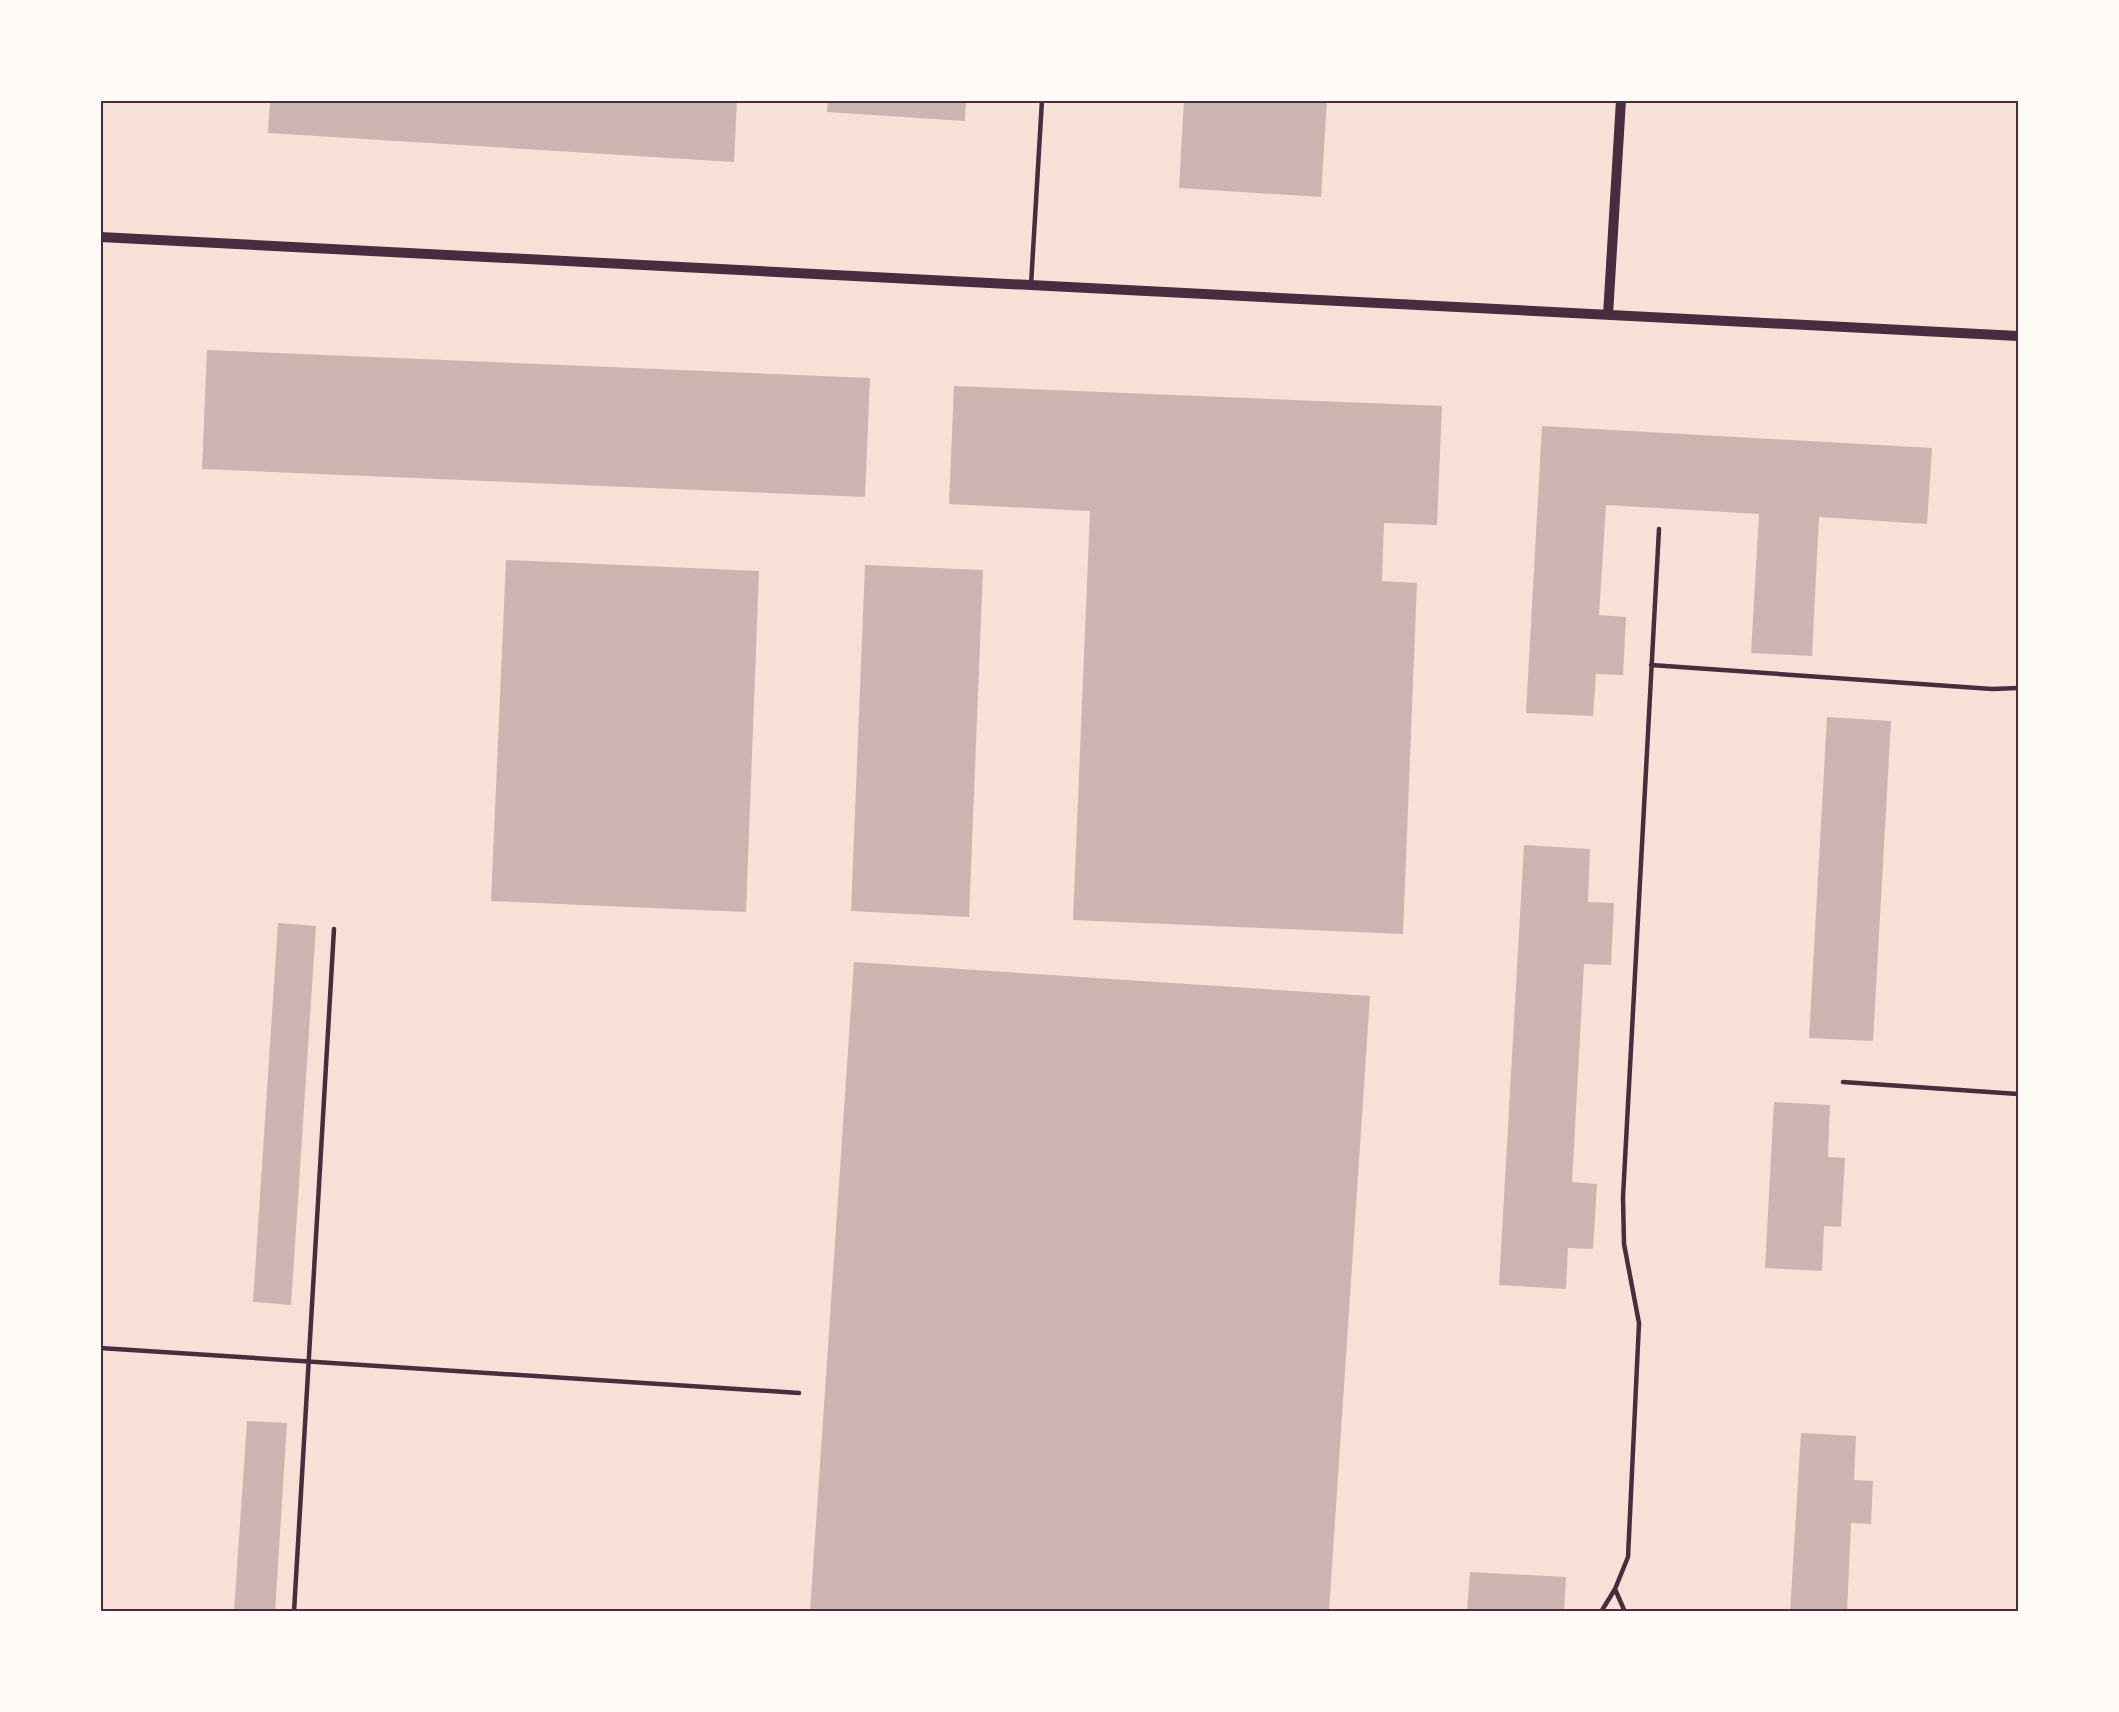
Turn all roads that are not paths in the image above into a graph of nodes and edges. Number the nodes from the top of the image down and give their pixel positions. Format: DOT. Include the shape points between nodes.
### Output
graph roads {
  1 [pos="1042,100"];
  2 [pos="1621,100"];
  3 [pos="100,237"];
  4 [pos="1031,285"];
  5 [pos="1608,315"];
  6 [pos="2019,336"];
  7 [pos="1659,529"];
  8 [pos="1652,665"];
  9 [pos="2019,688"];
  10 [pos="334,929"];
  11 [pos="1843,1082"];
  12 [pos="2019,1094"];
  13 [pos="100,1348"];
  14 [pos="309,1361"];
  15 [pos="799,1392"];
  16 [pos="1615,1589"];
  17 [pos="294,1611"];
  18 [pos="1601,1611"];
  19 [pos="1625,1611"];
  1 -- 4 [label="lane"];
  2 -- 5 [label="street"];
  3 -- 4 [label="street"];
  4 -- 5 [label="street"];
  5 -- 6 [label="street"];
  7 -- 8 [label="lane"];
  8 -- 9 [label="lane"];
  8 -- 16 [label="lane" via="1623,1197 1624,1244 1639,1323 1628,1557"];
  10 -- 14 [label="lane"];
  11 -- 12 [label="lane"];
  13 -- 14 [label="lane"];
  14 -- 15 [label="lane"];
  14 -- 17 [label="lane"];
  16 -- 18 [label="lane"];
  16 -- 19 [label="lane"];
}
